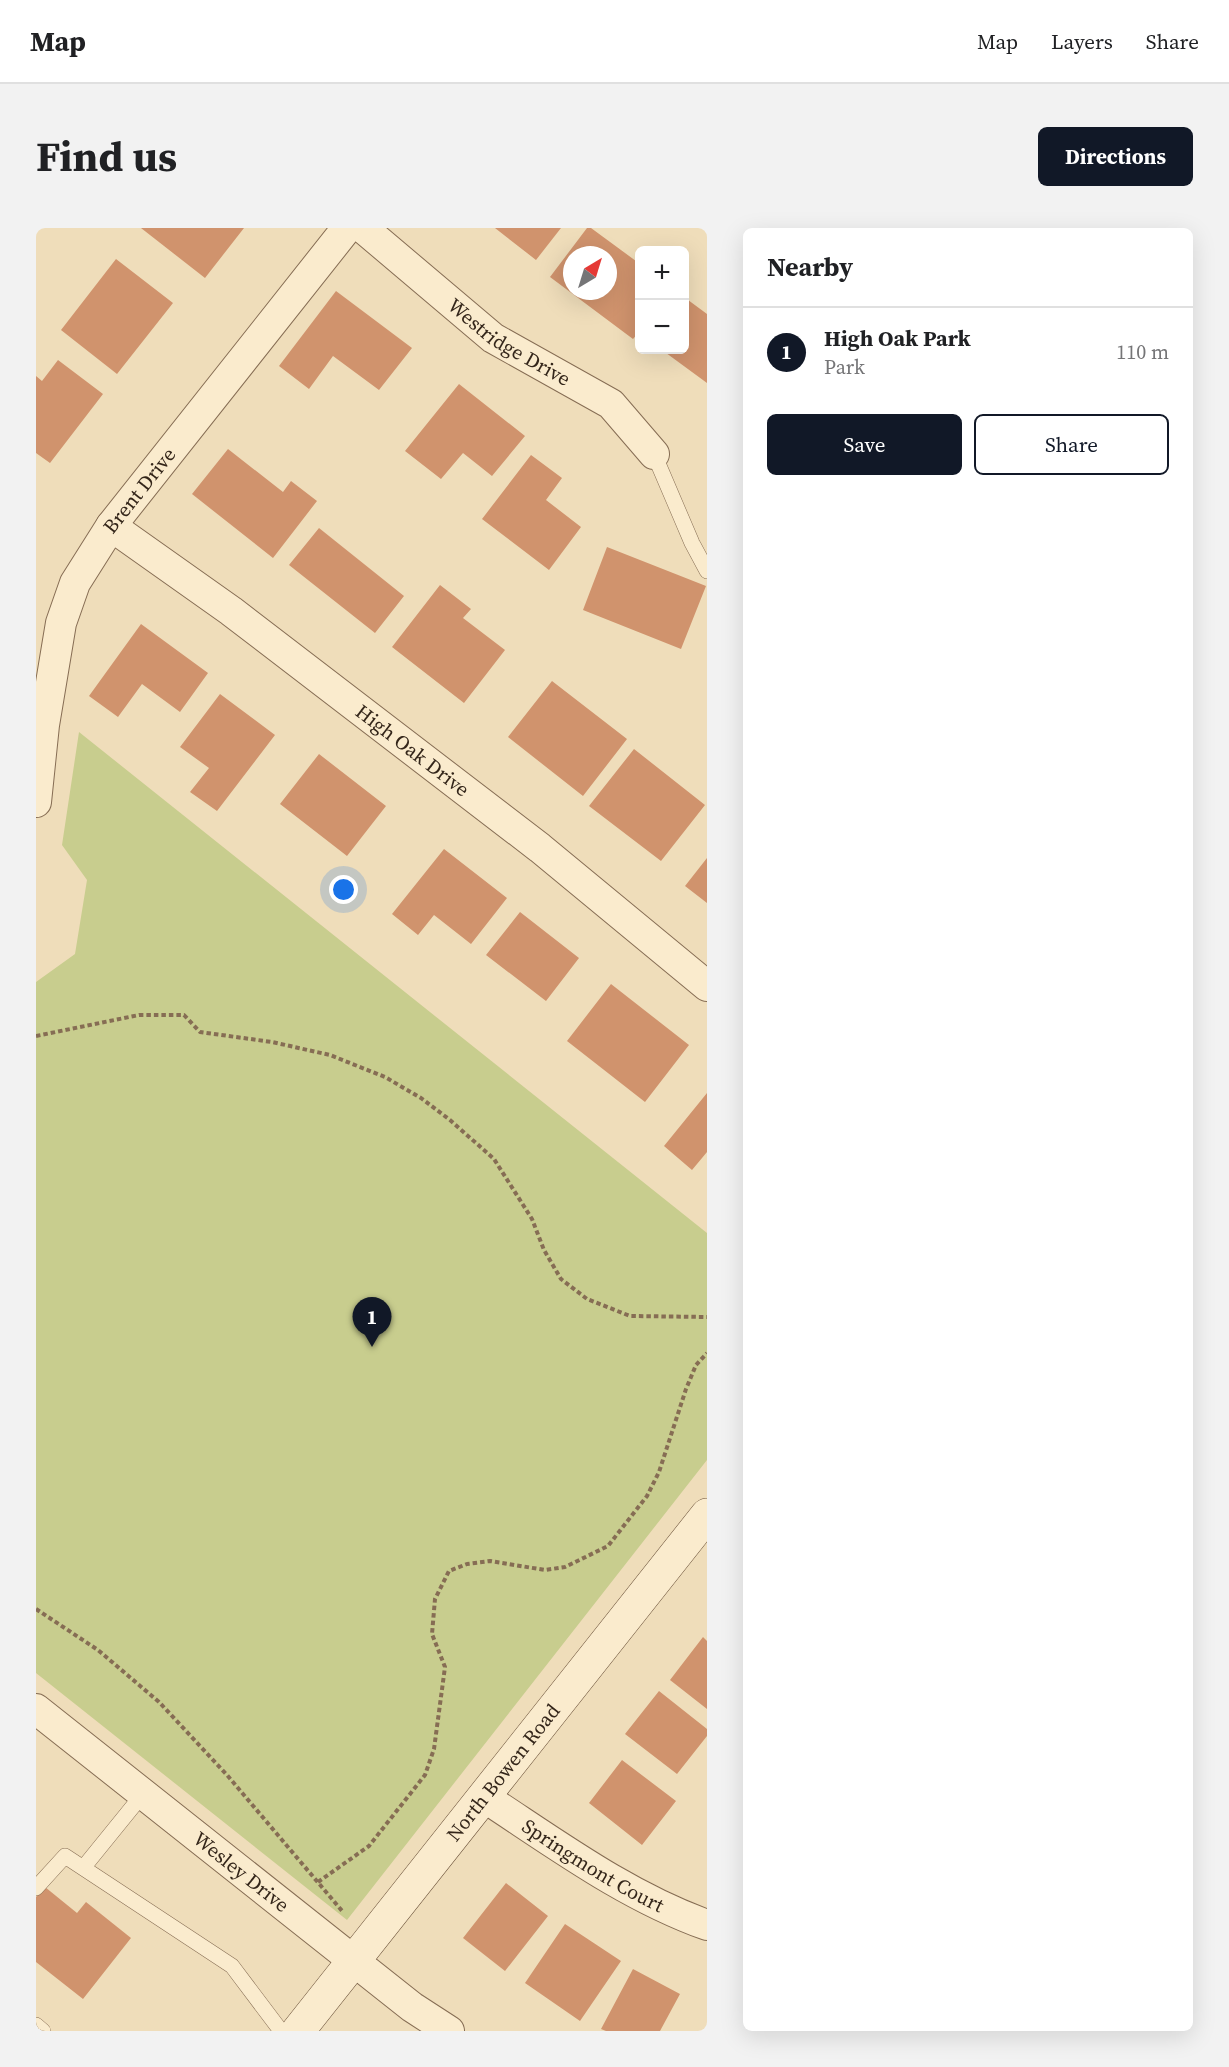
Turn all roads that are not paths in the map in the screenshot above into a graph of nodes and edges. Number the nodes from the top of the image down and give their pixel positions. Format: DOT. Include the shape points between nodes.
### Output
graph roads {
  1 [pos="347,228"];
  2 [pos="363,228"];
  3 [pos="654,454"];
  4 [pos="111,526"];
  5 [pos="707,571"];
  6 [pos="36,802"];
  7 [pos="707,986"];
  8 [pos="707,1515"];
  9 [pos="36,1709"];
  10 [pos="143,1794"];
  11 [pos="484,1797"];
  12 [pos="83,1868"];
  13 [pos="36,1888"];
  14 [pos="707,1925"];
  15 [pos="363,1951"];
  16 [pos="36,2025"];
  17 [pos="43,2031"];
  18 [pos="281,2031"];
  19 [pos="298,2031"];
  20 [pos="449,2031"];
  1 -- 4 [label="street, Brent Drive"];
  2 -- 3 [label="street, Westridge Drive" via="493,338 611,404"];
  3 -- 5 [label="lane"];
  4 -- 6 [label="street, Brent Drive" via="75,584 61,623"];
  4 -- 7 [label="street, High Oak Drive" via="231,611 540,848"];
  8 -- 11 [label="street, North Bowen Road"];
  9 -- 10 [label="street, Wesley Drive"];
  10 -- 12 [label="lane"];
  10 -- 15 [label="street, Wesley Drive"];
  11 -- 14 [label="street, Springmont Court" via="613,1881 674,1913"];
  11 -- 15 [label="street, North Bowen Road"];
  12 -- 13 [label="lane" via="65,1856"];
  12 -- 18 [label="lane" via="232,1966"];
  15 -- 19 [label="street, North Bowen Road"];
  15 -- 20 [label="street, Wesley Drive" via="412,2007"];
  16 -- 17 [label="lane"];
}
